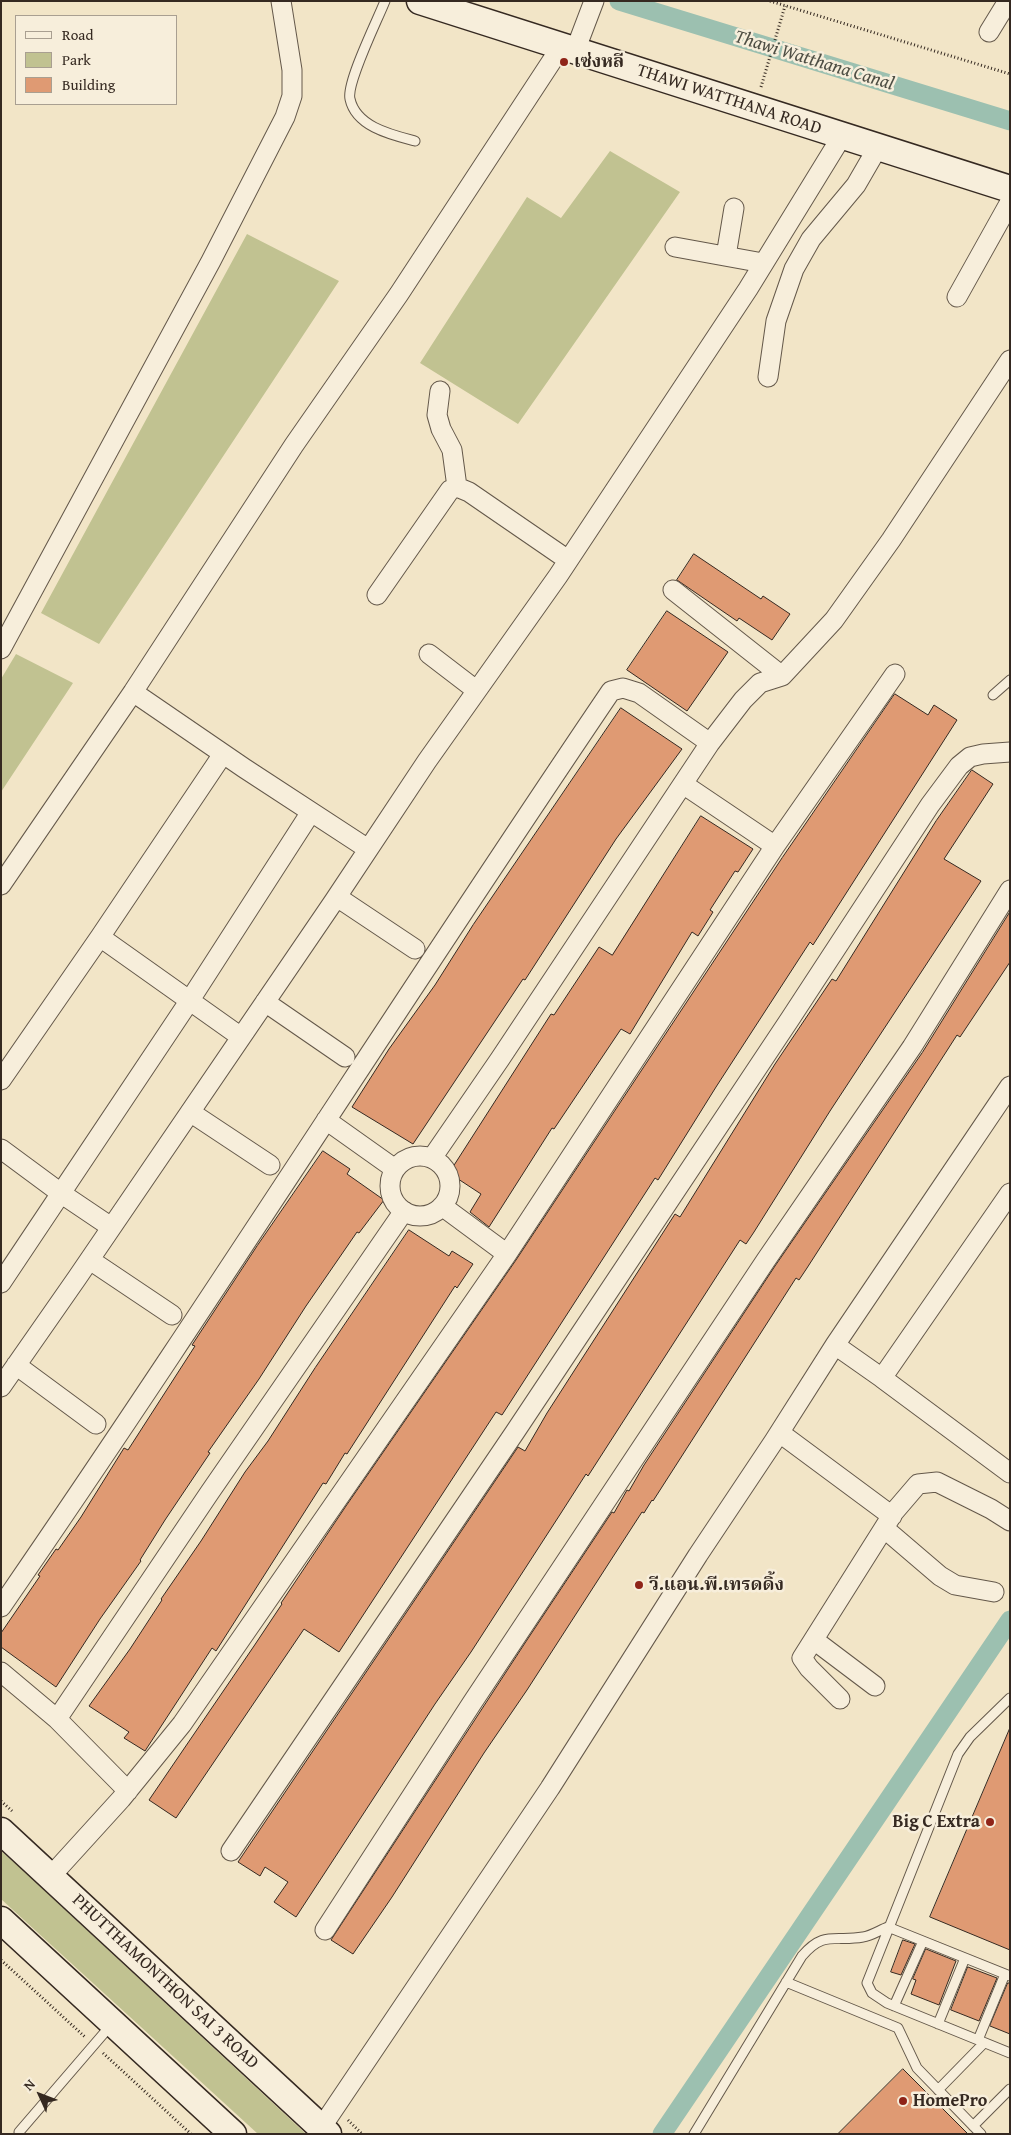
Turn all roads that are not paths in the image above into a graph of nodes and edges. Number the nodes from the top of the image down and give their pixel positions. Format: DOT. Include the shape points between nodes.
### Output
graph roads {
  1 [pos="281,1"];
  2 [pos="386,1"];
  3 [pos="420,1"];
  4 [pos="594,1"];
  5 [pos="1008,1"];
  6 [pos="989,32"];
  7 [pos="568,49"];
  8 [pos="842,136"];
  9 [pos="415,141"];
  10 [pos="878,147"];
  11 [pos="1010,189"];
  12 [pos="1010,202"];
  13 [pos="734,208"];
  14 [pos="675,247"];
  15 [pos="726,256"];
  16 [pos="764,263"];
  17 [pos="957,297"];
  18 [pos="1010,360"];
  19 [pos="768,377"];
  20 [pos="440,391"];
  21 [pos="457,487"];
  22 [pos="568,560"];
  23 [pos="673,590"];
  24 [pos="377,595"];
  25 [pos="1,649"];
  26 [pos="430,654"];
  27 [pos="895,674"];
  28 [pos="782,676"];
  29 [pos="1010,680"];
  30 [pos="476,690"];
  31 [pos="133,692"];
  32 [pos="993,695"];
  33 [pos="710,743"];
  34 [pos="1010,752"];
  35 [pos="223,754"];
  36 [pos="683,784"];
  37 [pos="311,812"];
  38 [pos="775,846"];
  39 [pos="368,849"];
  40 [pos="1,885"];
  41 [pos="1010,890"];
  42 [pos="337,897"];
  43 [pos="100,937"];
  44 [pos="415,949"];
  45 [pos="190,1000"];
  46 [pos="265,1002"];
  47 [pos="241,1037"];
  48 [pos="345,1057"];
  49 [pos="1,1080"];
  50 [pos="1010,1086"];
  51 [pos="190,1112"];
  52 [pos="326,1120"];
  53 [pos="1,1149"];
  54 [pos="432,1158"];
  55 [pos="270,1164"];
  56 [pos="395,1169"];
  57 [pos="1010,1193"];
  58 [pos="62,1194"];
  59 [pos="442,1206"];
  60 [pos="404,1211"];
  61 [pos="111,1227"];
  62 [pos="507,1254"];
  63 [pos="90,1260"];
  64 [pos="1,1283"];
  65 [pos="172,1316"];
  66 [pos="835,1345"];
  67 [pos="16,1365"];
  68 [pos="882,1378"];
  69 [pos="1,1387"];
  70 [pos="96,1424"];
  71 [pos="780,1433"];
  72 [pos="1010,1473"];
  73 [pos="1010,1521"];
  74 [pos="888,1522"];
  75 [pos="994,1592"];
  76 [pos="1,1607"];
  77 [pos="814,1640"];
  78 [pos="1,1672"];
  79 [pos="875,1686"];
  80 [pos="1010,1698"];
  81 [pos="840,1699"];
  82 [pos="57,1720"];
  83 [pos="128,1791"];
  84 [pos="1,1831"];
  85 [pos="231,1851"];
  86 [pos="51,1876"];
  87 [pos="1,1920"];
  88 [pos="888,1927"];
  89 [pos="325,1930"];
  90 [pos="923,1941"];
  91 [pos="965,1958"];
  92 [pos="1007,1975"];
  93 [pos="786,1982"];
  94 [pos="894,2006"];
  95 [pos="113,2023"];
  96 [pos="938,2024"];
  97 [pos="981,2041"];
  98 [pos="1010,2053"];
  99 [pos="1010,2089"];
  100 [pos="938,2090"];
  101 [pos="973,2126"];
  102 [pos="325,2131"];
  103 [pos="19,2132"];
  104 [pos="233,2134"];
  105 [pos="694,2134"];
  106 [pos="980,2134"];
  1 -- 25 [label="street" via="292,70 292,96 285,117 211,261"];
  2 -- 9 [label="lane" via="352,83 349,98 360,116 373,126"];
  3 -- 7 [label="main road, THAWI WATTHANA ROAD"];
  4 -- 7 [label="street" via="588,20"];
  5 -- 6 [label="street"];
  7 -- 8 [label="main road, THAWI WATTHANA ROAD"];
  7 -- 31 [label="street" via="288,453"];
  8 -- 10 [label="main road, THAWI WATTHANA ROAD"];
  8 -- 16 [label="street"];
  10 -- 11 [label="main road, THAWI WATTHANA ROAD"];
  10 -- 19 [label="street" via="856,185 811,239 794,269 776,321"];
  12 -- 17 [label="street"];
  13 -- 15 [label="street"];
  14 -- 15 [label="street"];
  15 -- 16 [label="street"];
  16 -- 22 [label="street"];
  18 -- 28 [label="street" via="834,620"];
  20 -- 21 [label="street" via="436,415 452,450"];
  21 -- 22 [label="street"];
  21 -- 24 [label="street" via="450,490"];
  22 -- 30 [label="street"];
  23 -- 28 [label="street"];
  26 -- 30 [label="street"];
  27 -- 38 [label="street"];
  28 -- 33 [label="street" via="760,683"];
  29 -- 32 [label="lane"];
  30 -- 39 [label="street"];
  31 -- 35 [label="street"];
  31 -- 40 [label="street"];
  33 -- 36 [label="street"];
  33 -- 52 [label="street" via="639,693 623,688 610,691"];
  34 -- 85 [label="street" via="970,757 959,766 930,805 511,1438"];
  35 -- 37 [label="street"];
  35 -- 43 [label="street"];
  36 -- 38 [label="street"];
  36 -- 54 [label="street"];
  37 -- 39 [label="street"];
  37 -- 45 [label="street"];
  38 -- 62 [label="street"];
  39 -- 42 [label="street"];
  41 -- 89 [label="street" via="912,1047 763,1264"];
  42 -- 44 [label="street"];
  42 -- 46 [label="street"];
  43 -- 45 [label="street"];
  43 -- 49 [label="street"];
  45 -- 47 [label="street"];
  45 -- 58 [label="street"];
  46 -- 47 [label="street"];
  46 -- 48 [label="street"];
  47 -- 51 [label="street"];
  50 -- 66 [label="street"];
  51 -- 55 [label="street"];
  51 -- 61 [label="street"];
  52 -- 56 [label="street"];
  52 -- 76 [label="street" via="213,1294"];
  53 -- 58 [label="street"];
  54 -- 56 [label="street" via="412,1157"];
  54 -- 59 [label="street" via="448,1173 450,1185"];
  56 -- 60 [label="street" via="391,1192"];
  57 -- 68 [label="street"];
  58 -- 61 [label="street"];
  58 -- 64 [label="street"];
  59 -- 60 [label="street" via="424,1216"];
  59 -- 62 [label="street"];
  60 -- 82 [label="street"];
  61 -- 63 [label="street"];
  62 -- 83 [label="street" via="182,1724"];
  63 -- 65 [label="street"];
  63 -- 67 [label="street"];
  66 -- 68 [label="street"];
  66 -- 71 [label="street"];
  67 -- 69 [label="street"];
  67 -- 70 [label="street"];
  68 -- 72 [label="street"];
  71 -- 74 [label="street"];
  71 -- 102 [label="street"];
  73 -- 74 [label="street" via="937,1482 918,1484"];
  74 -- 75 [label="street" via="940,1576 955,1585"];
  74 -- 77 [label="street"];
  77 -- 79 [label="street"];
  77 -- 81 [label="street" via="802,1658"];
  78 -- 82 [label="street"];
  80 -- 88 [label="lane" via="970,1737 958,1754"];
  82 -- 83 [label="street"];
  83 -- 86 [label="street"];
  84 -- 86 [label="main road, PHUTTHAMONTHON SAI 3 ROAD"];
  86 -- 102 [label="main road, PHUTTHAMONTHON SAI 3 ROAD"];
  87 -- 95 [label="main road"];
  88 -- 90 [label="lane"];
  88 -- 93 [label="lane" via="862,1938 823,1940 806,1951"];
  88 -- 94 [label="lane" via="867,1986 876,1997"];
  90 -- 91 [label="lane"];
  90 -- 94 [label="lane"];
  91 -- 92 [label="lane"];
  91 -- 96 [label="lane"];
  92 -- 97 [label="lane"];
  93 -- 100 [label="lane" via="898,2028 914,2063"];
  93 -- 105 [label="lane"];
  94 -- 96 [label="lane"];
  95 -- 103 [label="lane"];
  95 -- 104 [label="main road"];
  96 -- 97 [label="lane"];
  97 -- 98 [label="lane"];
  97 -- 100 [label="lane"];
  99 -- 101 [label="lane"];
  100 -- 101 [label="lane"];
  101 -- 106 [label="lane"];
}
